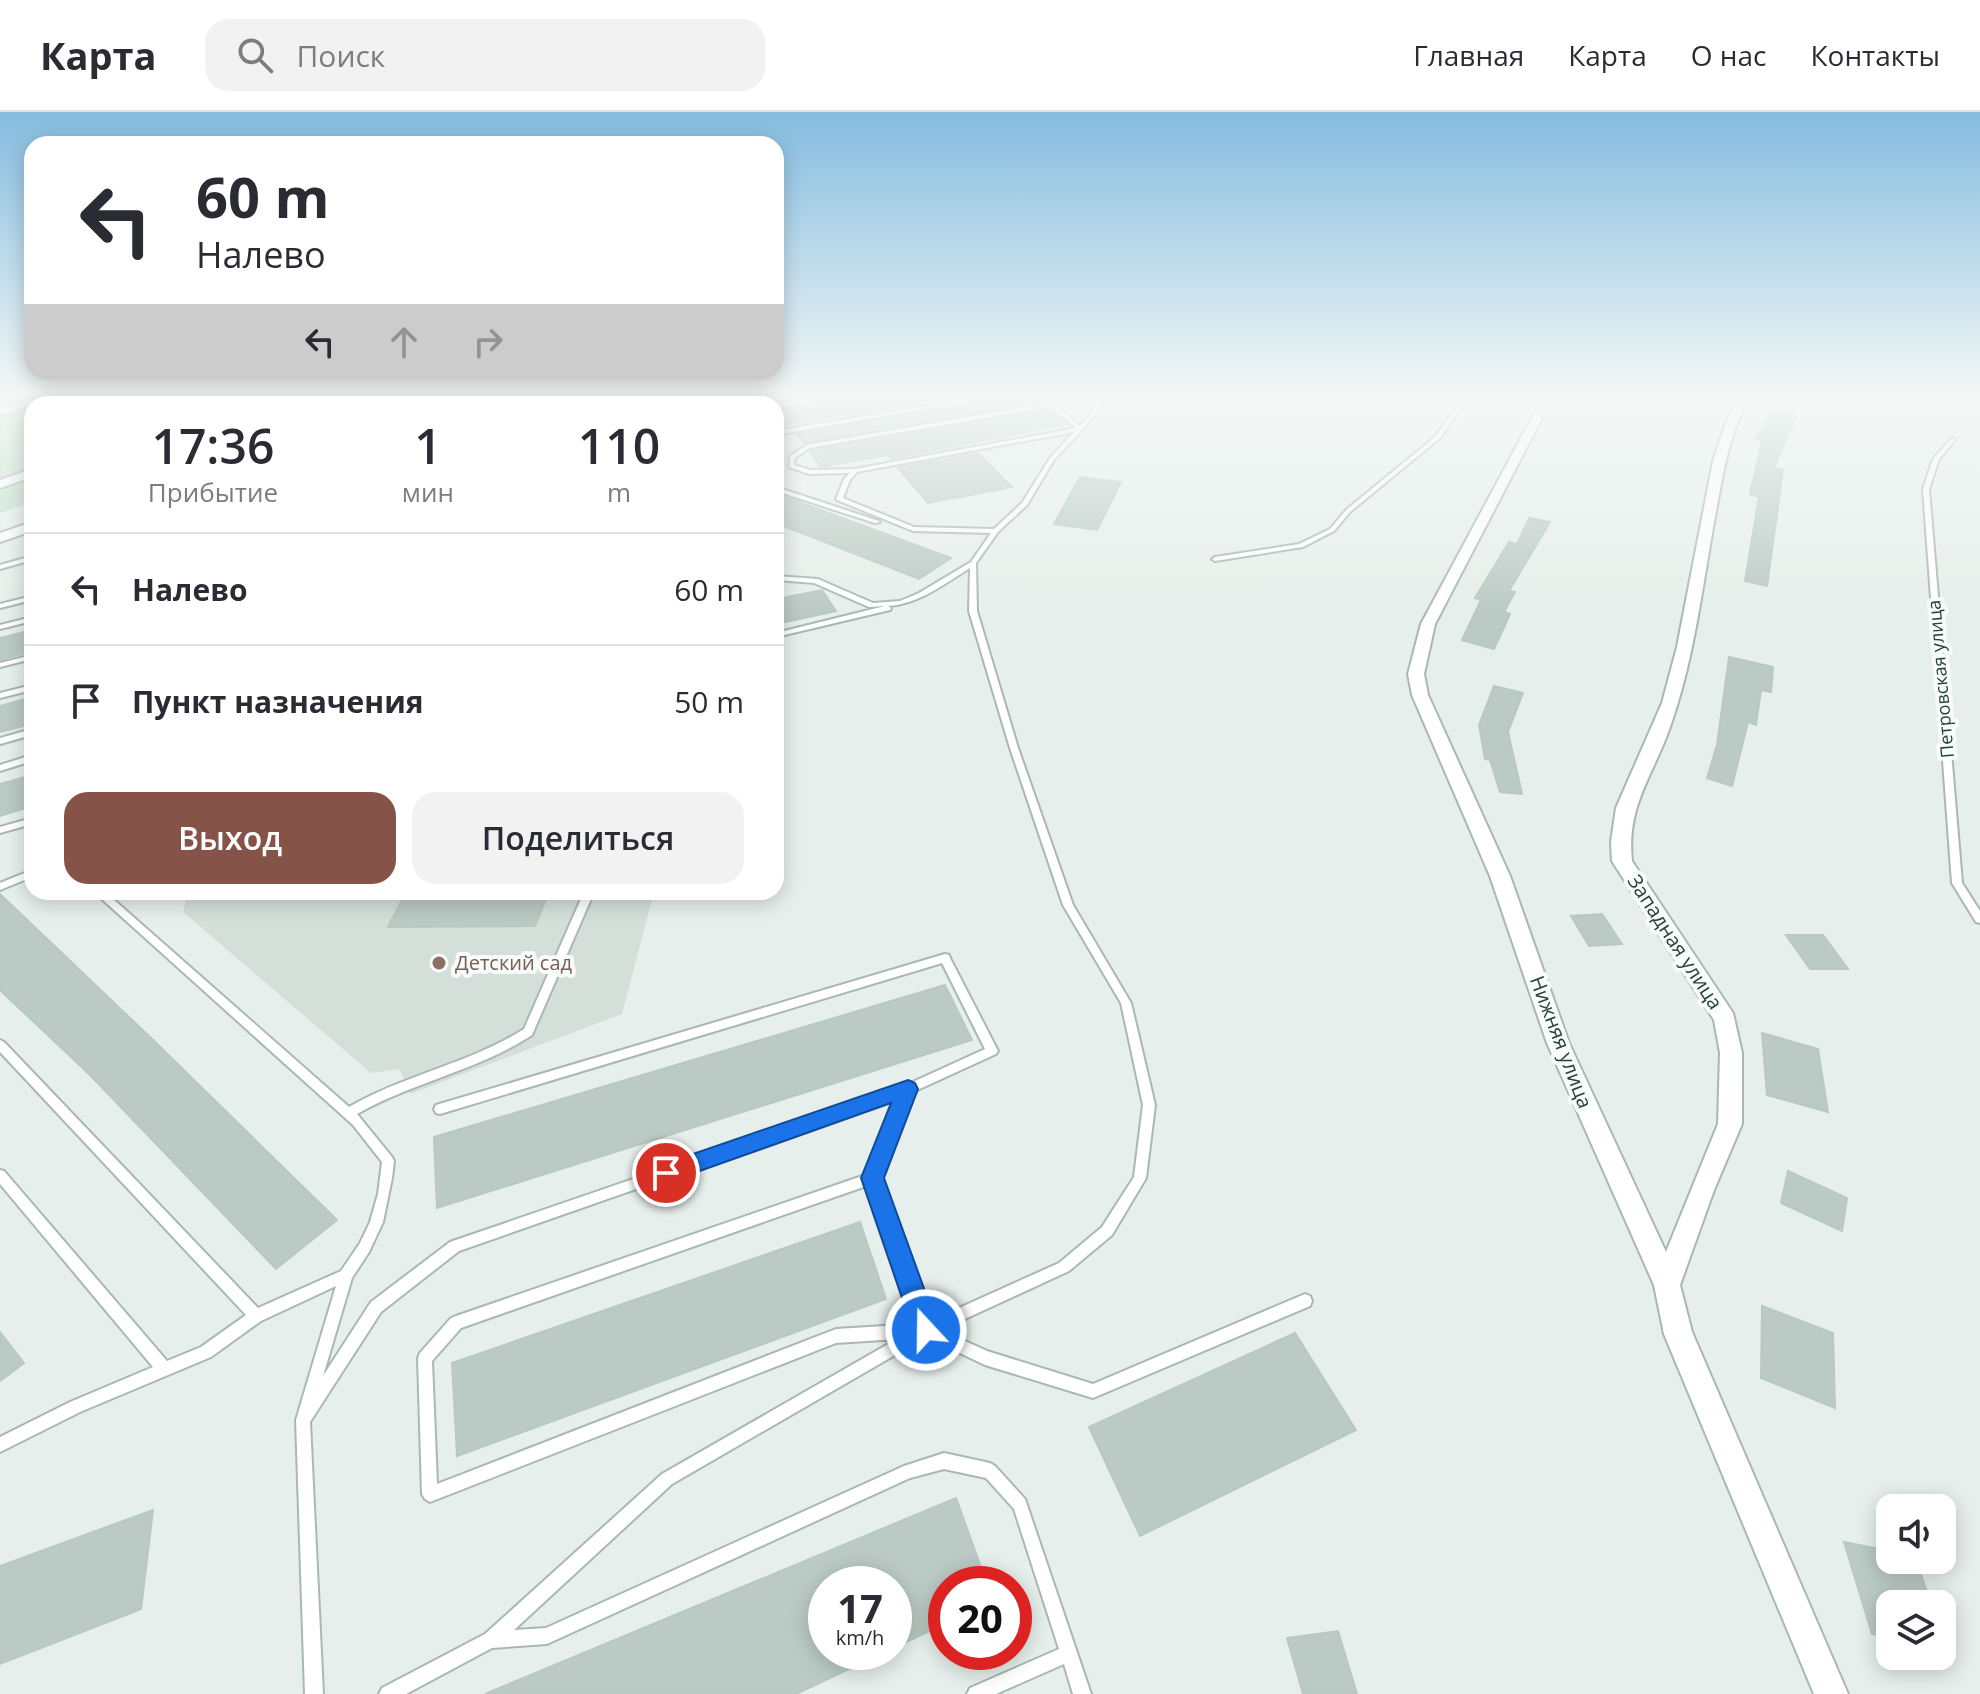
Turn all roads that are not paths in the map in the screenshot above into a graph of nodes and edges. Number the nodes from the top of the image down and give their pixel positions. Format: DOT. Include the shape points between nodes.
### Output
graph roads {
  1 [pos="799,469"];
  2 [pos="867,469"];
  3 [pos="1046,469"];
  4 [pos="1399,469"];
  5 [pos="1510,469"];
  6 [pos="1718,469"];
  7 [pos="1933,469"];
  8 [pos="855,471"];
  9 [pos="24,476"];
  10 [pos="0,484"];
  11 [pos="784,492"];
  12 [pos="24,529"];
  13 [pos="913,529"];
  14 [pos="996,531"];
  15 [pos="0,538"];
  16 [pos="1215,559"];
  17 [pos="24,560"];
  18 [pos="973,563"];
  19 [pos="0,567"];
  20 [pos="784,580"];
  21 [pos="24,600"];
  22 [pos="901,603"];
  23 [pos="0,606"];
  24 [pos="24,621"];
  25 [pos="0,627"];
  26 [pos="784,633"];
  27 [pos="24,659"];
  28 [pos="0,665"];
  29 [pos="24,689"];
  30 [pos="0,696"];
  31 [pos="24,734"];
  32 [pos="0,741"];
  33 [pos="24,760"];
  34 [pos="0,768"];
  35 [pos="24,823"];
  36 [pos="0,830"];
  37 [pos="24,876"];
  38 [pos="0,887"];
  39 [pos="108,900"];
  40 [pos="586,900"];
  41 [pos="1980,919"];
  42 [pos="0,1045"];
  43 [pos="908,1089"];
  44 [pos="440,1109"];
  45 [pos="348,1113"];
  46 [pos="0,1175"];
  47 [pos="873,1178"];
  48 [pos="346,1275"];
  49 [pos="1667,1285"];
  50 [pos="1305,1301"];
  51 [pos="256,1316"];
  52 [pos="926,1330"];
  53 [pos="164,1369"];
  54 [pos="303,1420"];
  55 [pos="0,1445"];
  56 [pos="491,1640"];
  57 [pos="1068,1653"];
  58 [pos="314,1694"];
  59 [pos="388,1694"];
  60 [pos="976,1694"];
  61 [pos="1082,1694"];
  62 [pos="1831,1694"];
  1 -- 8 [label="lane"];
  2 -- 8 [label="lane"];
  3 -- 14 [label="lane" via="1025,504"];
  4 -- 16 [label="lane" via="1332,530 1301,546"];
  5 -- 49 [label="street, Нижняя улица" via="1428,624 1416,674 1420,695 1500,876 1558,1043"];
  6 -- 49 [label="street, Западная улица" via="1661,730 1623,809 1618,836 1622,861 1725,1019 1731,1053 1730,1124"];
  7 -- 41 [label="lane, Петровская улица" via="1926,489 1957,883"];
  8 -- 13 [label="lane" via="839,499"];
  9 -- 10 [label="street"];
  11 -- 13 [label="lane" via="856,518"];
  12 -- 15 [label="street"];
  13 -- 14 [label="lane"];
  14 -- 18 [label="lane"];
  17 -- 19 [label="lane"];
  18 -- 22 [label="lane"];
  18 -- 52 [label="lane" via="973,611 1014,748 1068,905 1126,1003 1149,1105 1140,1178 1107,1231 1064,1267"];
  20 -- 22 [label="lane" via="815,581 872,605"];
  21 -- 23 [label="lane"];
  22 -- 26 [label="lane"];
  24 -- 25 [label="lane"];
  27 -- 28 [label="lane"];
  29 -- 30 [label="lane"];
  31 -- 32 [label="lane"];
  33 -- 34 [label="lane"];
  35 -- 36 [label="lane"];
  37 -- 38 [label="lane"];
  39 -- 45 [label="lane"];
  40 -- 45 [label="lane" via="528,1032"];
  42 -- 51 [label="lane"];
  43 -- 44 [label="lane" via="992,1051 945,958"];
  43 -- 47 [label="lane"];
  43 -- 54 [label="lane" via="455,1246 376,1307"];
  45 -- 48 [label="lane" via="388,1161 385,1199 370,1243"];
  46 -- 53 [label="lane"];
  47 -- 52 [label="lane"];
  47 -- 52 [label="lane" via="456,1323 425,1358 430,1494 836,1336"];
  48 -- 51 [label="lane"];
  48 -- 54 [label="lane"];
  49 -- 62 [label="street, Нижняя улица" via="1678,1334"];
  50 -- 52 [label="lane" via="1093,1391 985,1358"];
  51 -- 53 [label="lane" via="206,1352"];
  52 -- 56 [label="lane" via="667,1479"];
  53 -- 55 [label="lane"];
  54 -- 58 [label="lane"];
  56 -- 57 [label="lane" via="547,1636 909,1471 944,1461 990,1471 1020,1504"];
  56 -- 59 [label="lane"];
  57 -- 60 [label="lane"];
  57 -- 61 [label="lane"];
}
